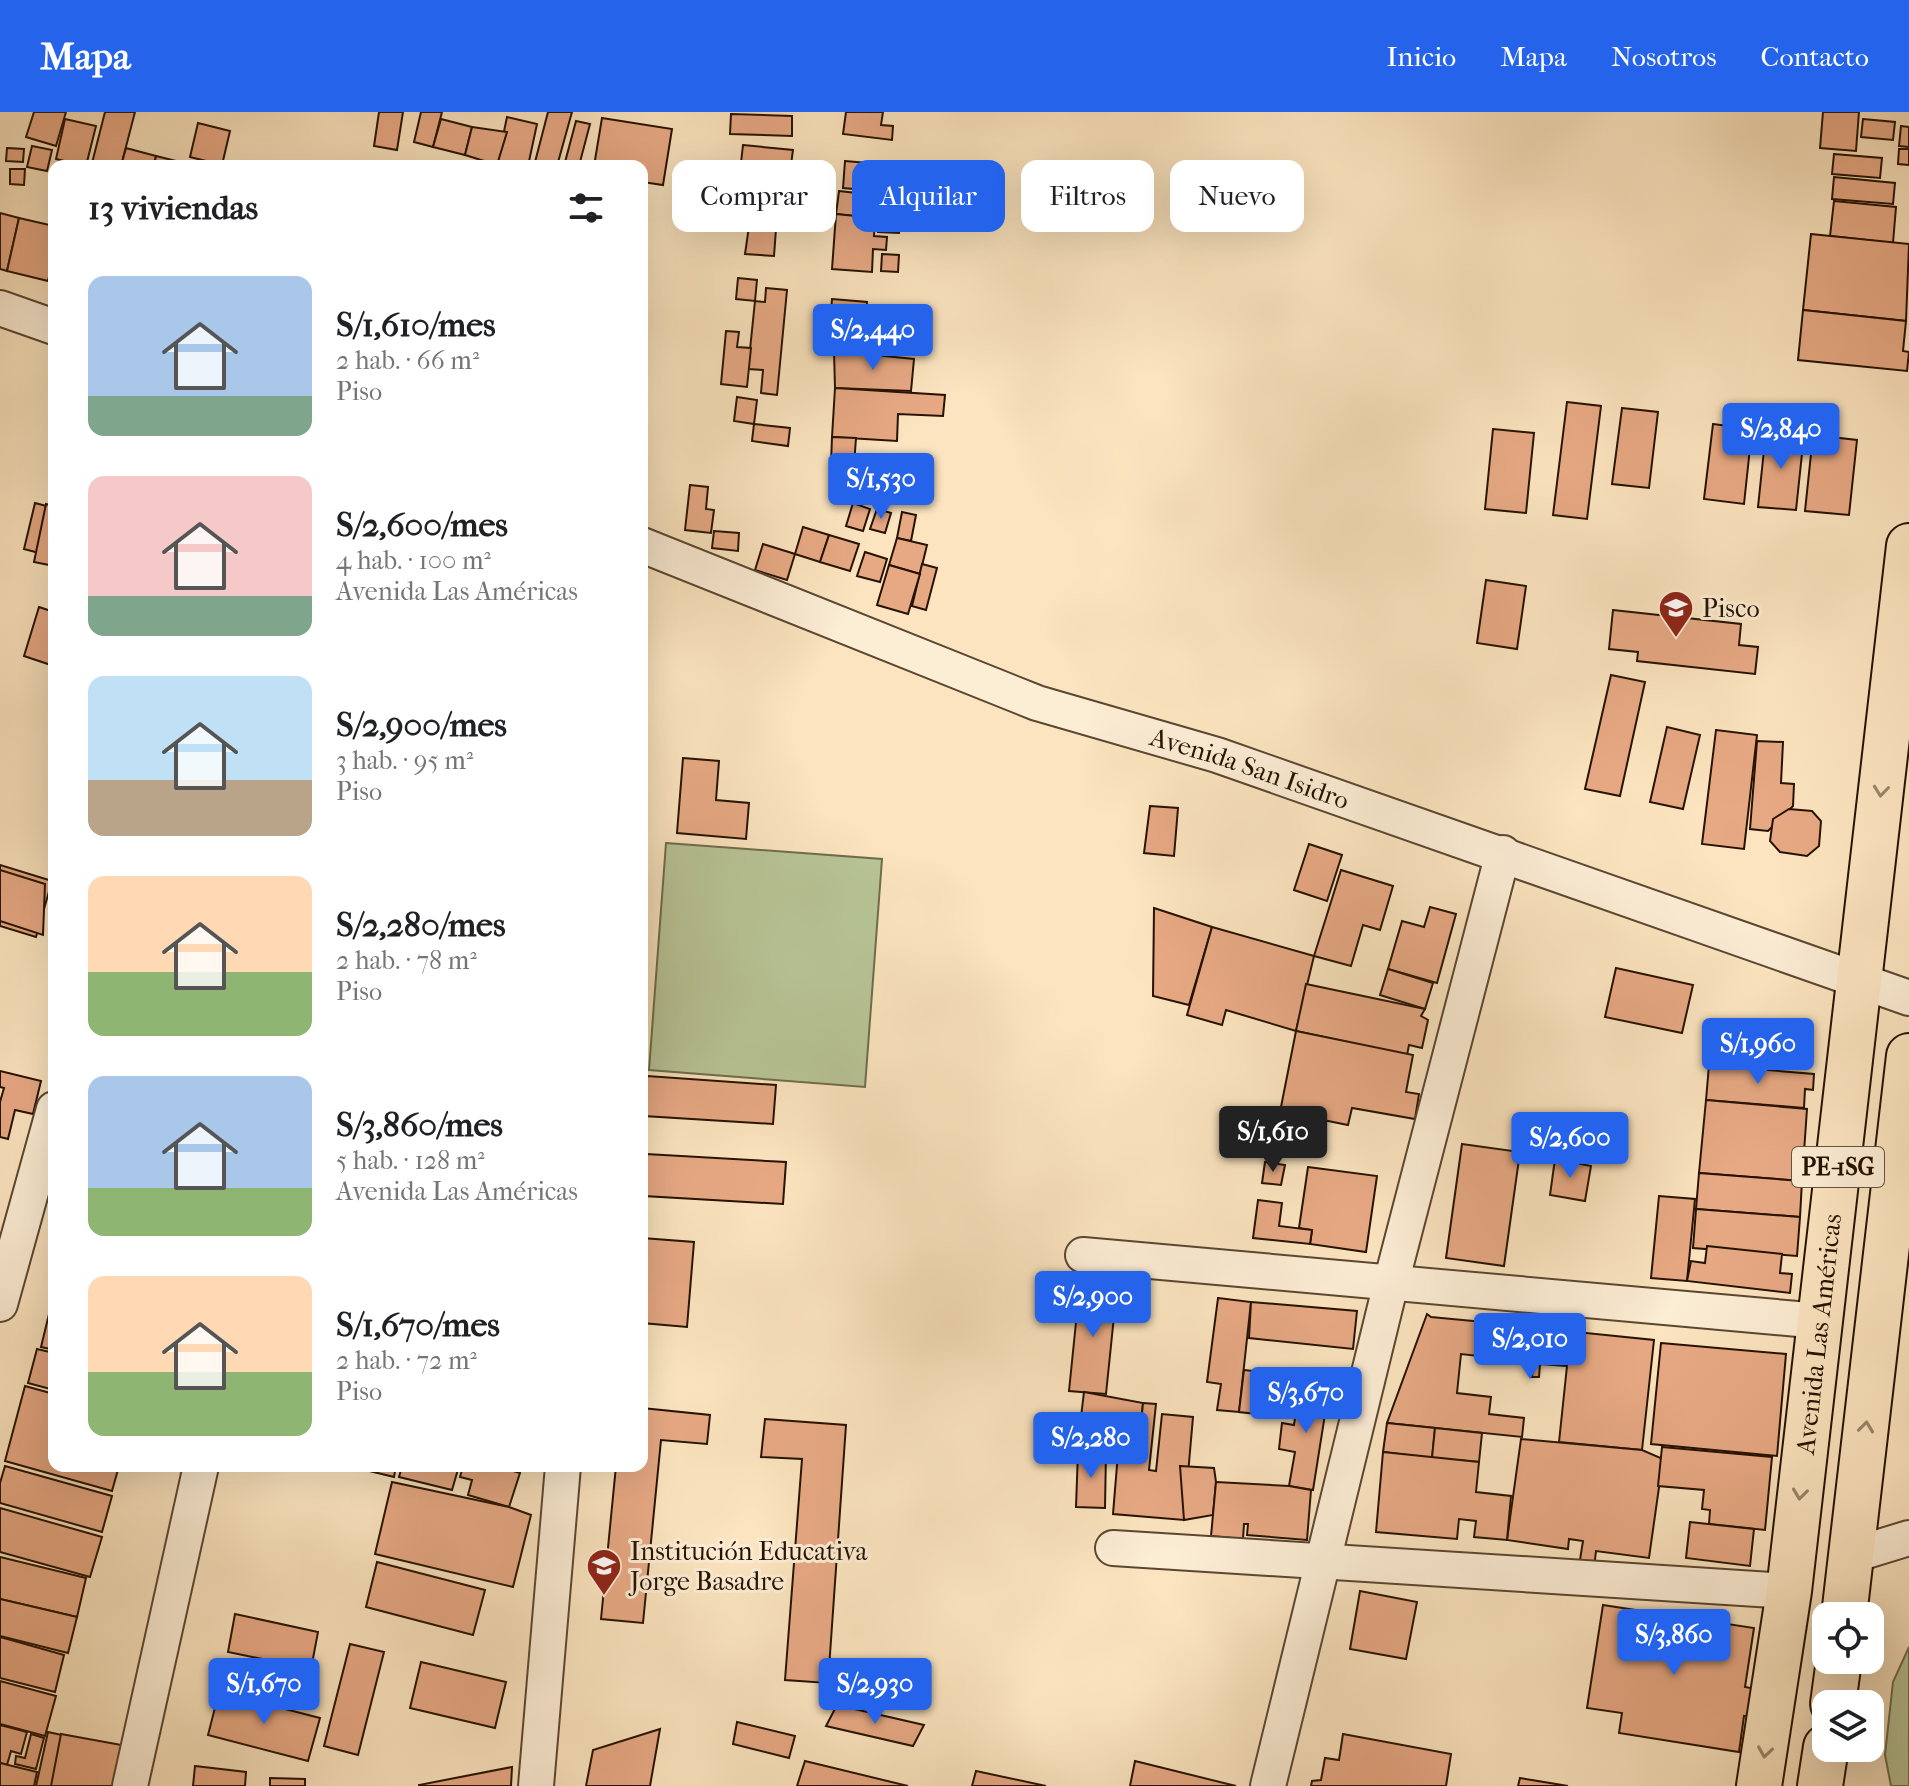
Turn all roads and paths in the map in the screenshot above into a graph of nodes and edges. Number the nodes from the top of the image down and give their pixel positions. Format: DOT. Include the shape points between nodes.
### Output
graph roads {
  1 [pos="0,308"];
  2 [pos="48,325"];
  3 [pos="1909,546"];
  4 [pos="648,547"];
  5 [pos="1503,853"];
  6 [pos="1860,981"];
  7 [pos="1909,998"];
  8 [pos="1909,1056"];
  9 [pos="48,1131"];
  10 [pos="1083,1255"];
  11 [pos="1391,1283"];
  12 [pos="0,1304"];
  13 [pos="1820,1321"];
  14 [pos="200,1472"];
  15 [pos="562,1472"];
  16 [pos="1909,1538"];
  17 [pos="1113,1548"];
  18 [pos="1850,1556"];
  19 [pos="1323,1562"];
  20 [pos="1789,1591"];
  21 [pos="1845,1602"];
  22 [pos="1824,1762"];
  23 [pos="130,1786"];
  24 [pos="536,1786"];
  25 [pos="1268,1786"];
  26 [pos="1759,1786"];
  27 [pos="1820,1786"];
  1 -- 2 [label="street"];
  3 -- 6 [label="main road, Avenida Las Américas / PE-1SG, one-way"];
  4 -- 5 [label="street, Avenida San Isidro" via="1037,703 1217,755"];
  5 -- 6 [label="street, Avenida San Isidro"];
  5 -- 11 [label="street"];
  6 -- 7 [label="street, Avenida San Isidro"];
  6 -- 13 [label="main road, Avenida Las Américas / PE-1SG"];
  18 -- 8 [label="main road, PE-1SG, one-way"];
  9 -- 12 [label="street"];
  10 -- 11 [label="street"];
  11 -- 13 [label="street"];
  11 -- 19 [label="street"];
  13 -- 20 [label="main road, Avenida Las Américas / PE-1SG, one-way"];
  14 -- 23 [label="street"];
  15 -- 24 [label="street"];
  16 -- 18 [label="street"];
  17 -- 19 [label="street"];
  18 -- 21 [label="main road, PE-1SG"];
  19 -- 20 [label="street"];
  19 -- 25 [label="street"];
  20 -- 26 [label="main road, Avenida Las Américas / PE-1SG, one-way"];
  22 -- 27 [label="main road"];
}
